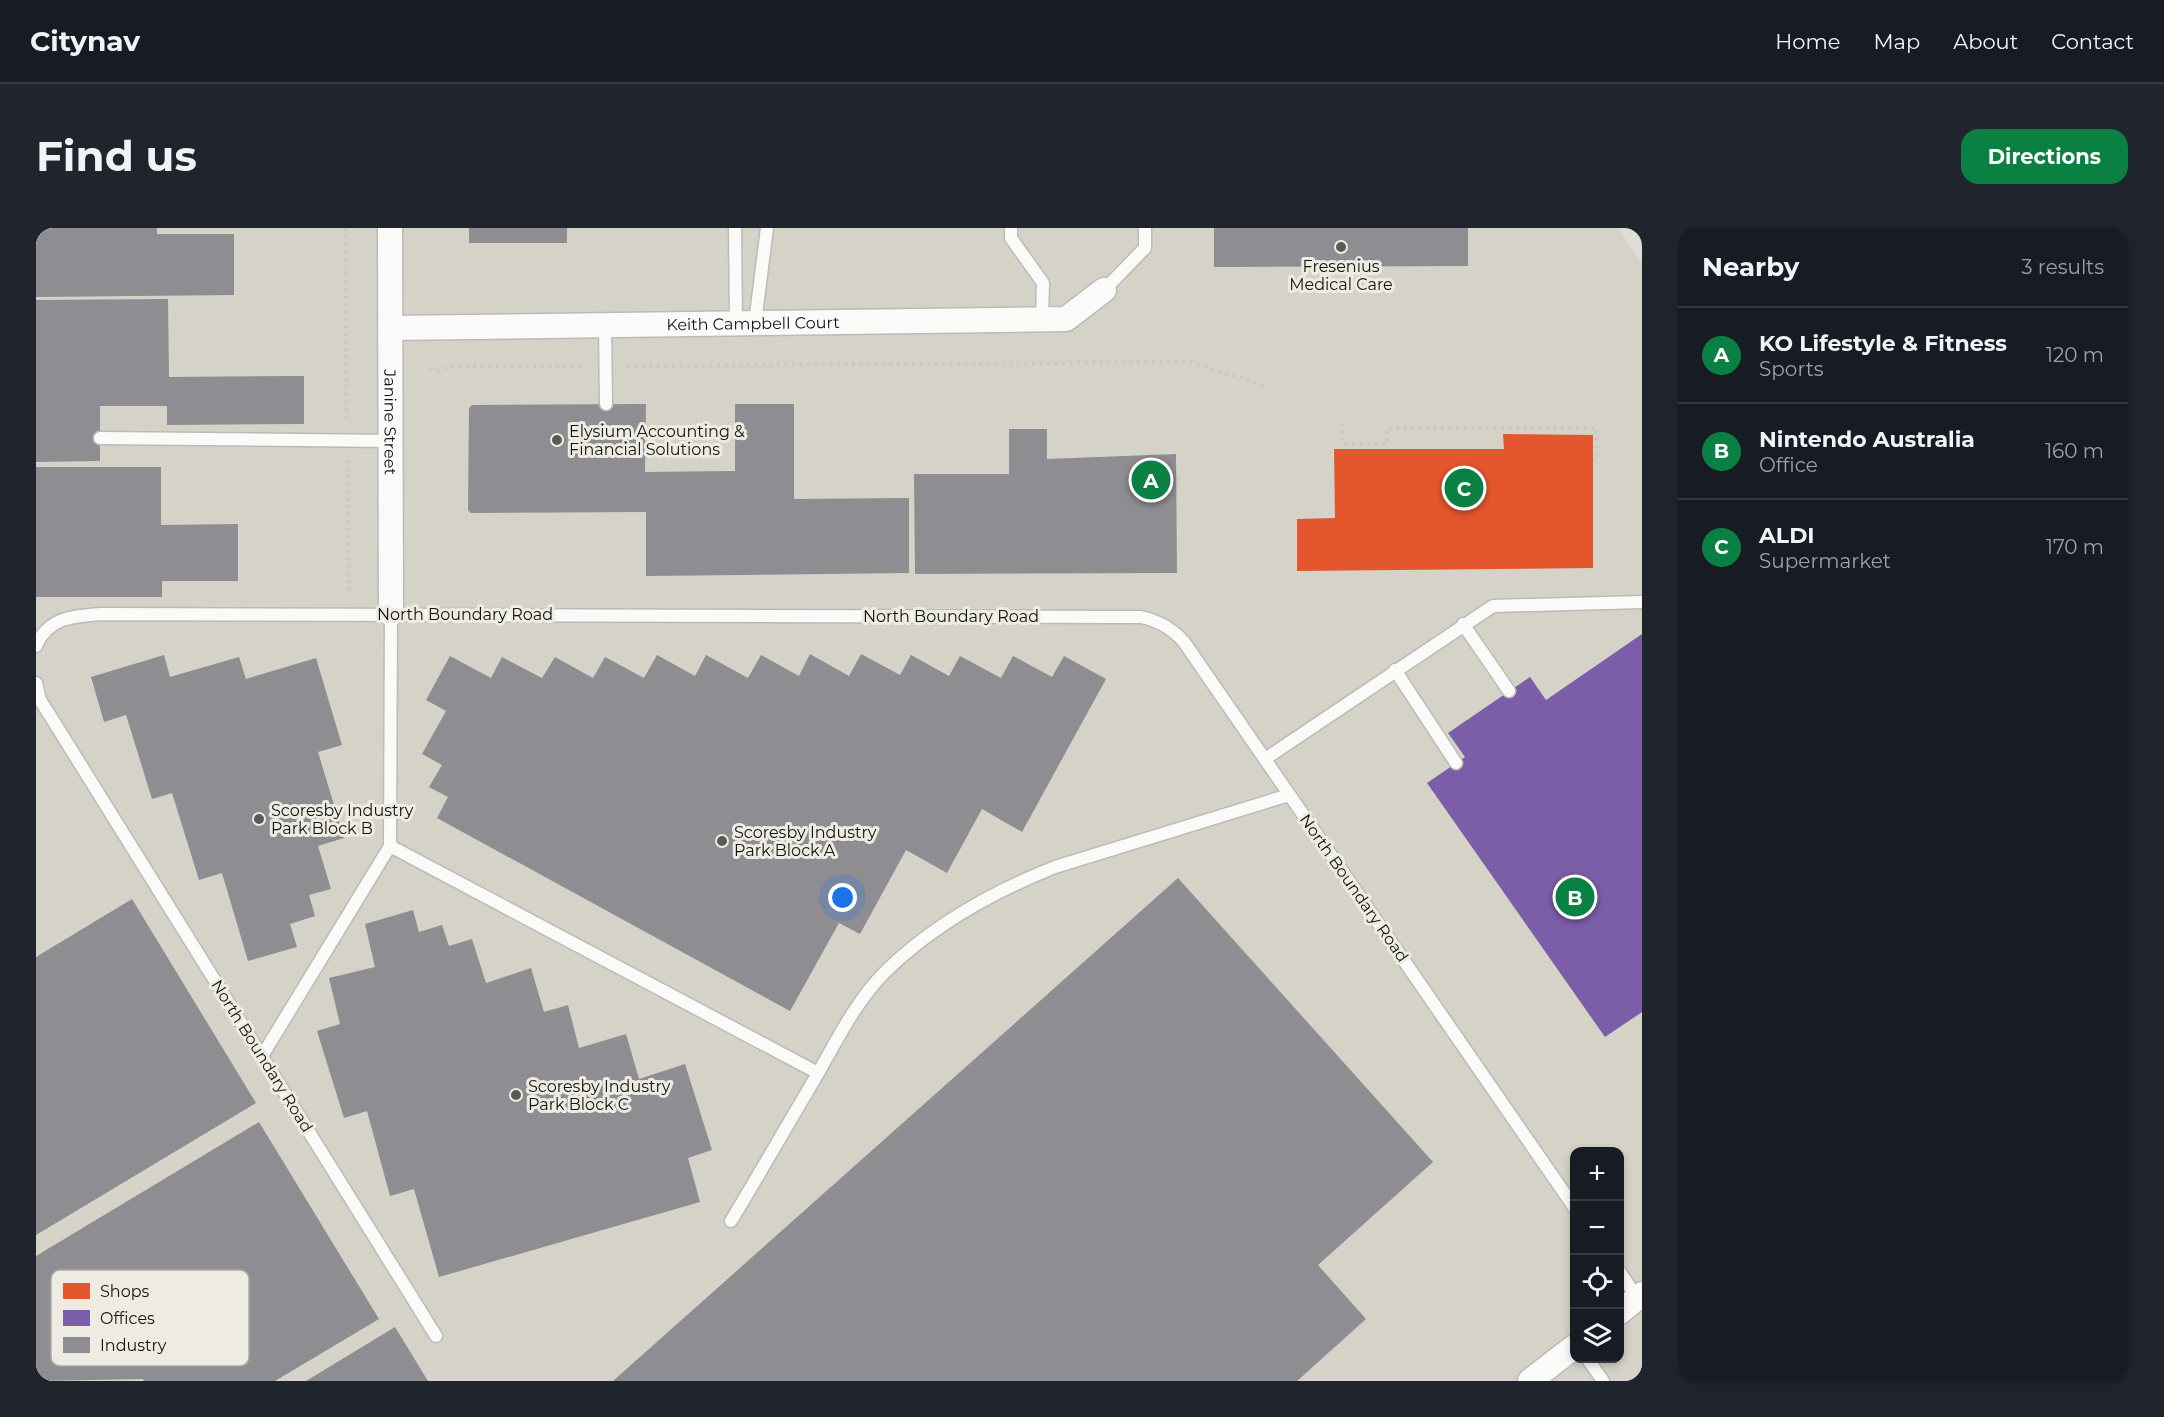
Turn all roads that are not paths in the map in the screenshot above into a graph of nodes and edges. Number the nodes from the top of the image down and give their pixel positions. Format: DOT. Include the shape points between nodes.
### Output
graph roads {
  1 [pos="390,228"];
  2 [pos="735,228"];
  3 [pos="767,228"];
  4 [pos="1011,228"];
  5 [pos="1145,228"];
  6 [pos="1104,290"];
  7 [pos="1042,319"];
  8 [pos="745,323"];
  9 [pos="605,325"];
  10 [pos="391,328"];
  11 [pos="606,404"];
  12 [pos="100,438"];
  13 [pos="392,441"];
  14 [pos="1642,602"];
  15 [pos="391,614"];
  16 [pos="1463,624"];
  17 [pos="36,646"];
  18 [pos="1395,670"];
  19 [pos="36,683"];
  20 [pos="1509,691"];
  21 [pos="1265,759"];
  22 [pos="1456,764"];
  23 [pos="1289,795"];
  24 [pos="390,846"];
  25 [pos="262,1056"];
  26 [pos="818,1073"];
  27 [pos="1571,1201"];
  28 [pos="731,1221"];
  29 [pos="1624,1281"];
  30 [pos="1633,1301"];
  31 [pos="436,1336"];
  32 [pos="1570,1351"];
  33 [pos="1590,1363"];
  34 [pos="1530,1381"];
  35 [pos="1603,1381"];
  1 -- 10 [label="street, Janine Street"];
  2 -- 8 [label="lane"];
  3 -- 8 [label="lane"];
  4 -- 7 [label="lane" via="1011,238 1043,283"];
  5 -- 6 [label="lane" via="1145,248"];
  6 -- 7 [label="street, Keith Campbell Court" via="1066,319"];
  7 -- 8 [label="street, Keith Campbell Court"];
  8 -- 9 [label="street, Keith Campbell Court"];
  9 -- 10 [label="street, Keith Campbell Court"];
  9 -- 11 [label="lane"];
  10 -- 13 [label="street, Janine Street"];
  12 -- 13 [label="lane"];
  13 -- 15 [label="street, Janine Street"];
  14 -- 16 [label="lane" via="1493,606"];
  15 -- 17 [label="lane, North Boundary Road" via="88,615 59,620 46,628"];
  15 -- 21 [label="lane, North Boundary Road" via="1141,617 1155,620 1176,633"];
  15 -- 24 [label="lane"];
  16 -- 18 [label="lane"];
  16 -- 20 [label="lane"];
  18 -- 21 [label="lane"];
  18 -- 22 [label="lane"];
  19 -- 25 [label="lane, North Boundary Road" via="40,700"];
  21 -- 23 [label="lane, North Boundary Road"];
  23 -- 26 [label="lane" via="1055,867 992,894 945,924 885,973 850,1017"];
  23 -- 27 [label="lane, North Boundary Road"];
  24 -- 25 [label="lane"];
  24 -- 26 [label="lane"];
  25 -- 31 [label="lane, North Boundary Road"];
  26 -- 28 [label="lane"];
  29 -- 30 [label="lane"];
  32 -- 34 [label="street"];
  33 -- 35 [label="lane"];
}
